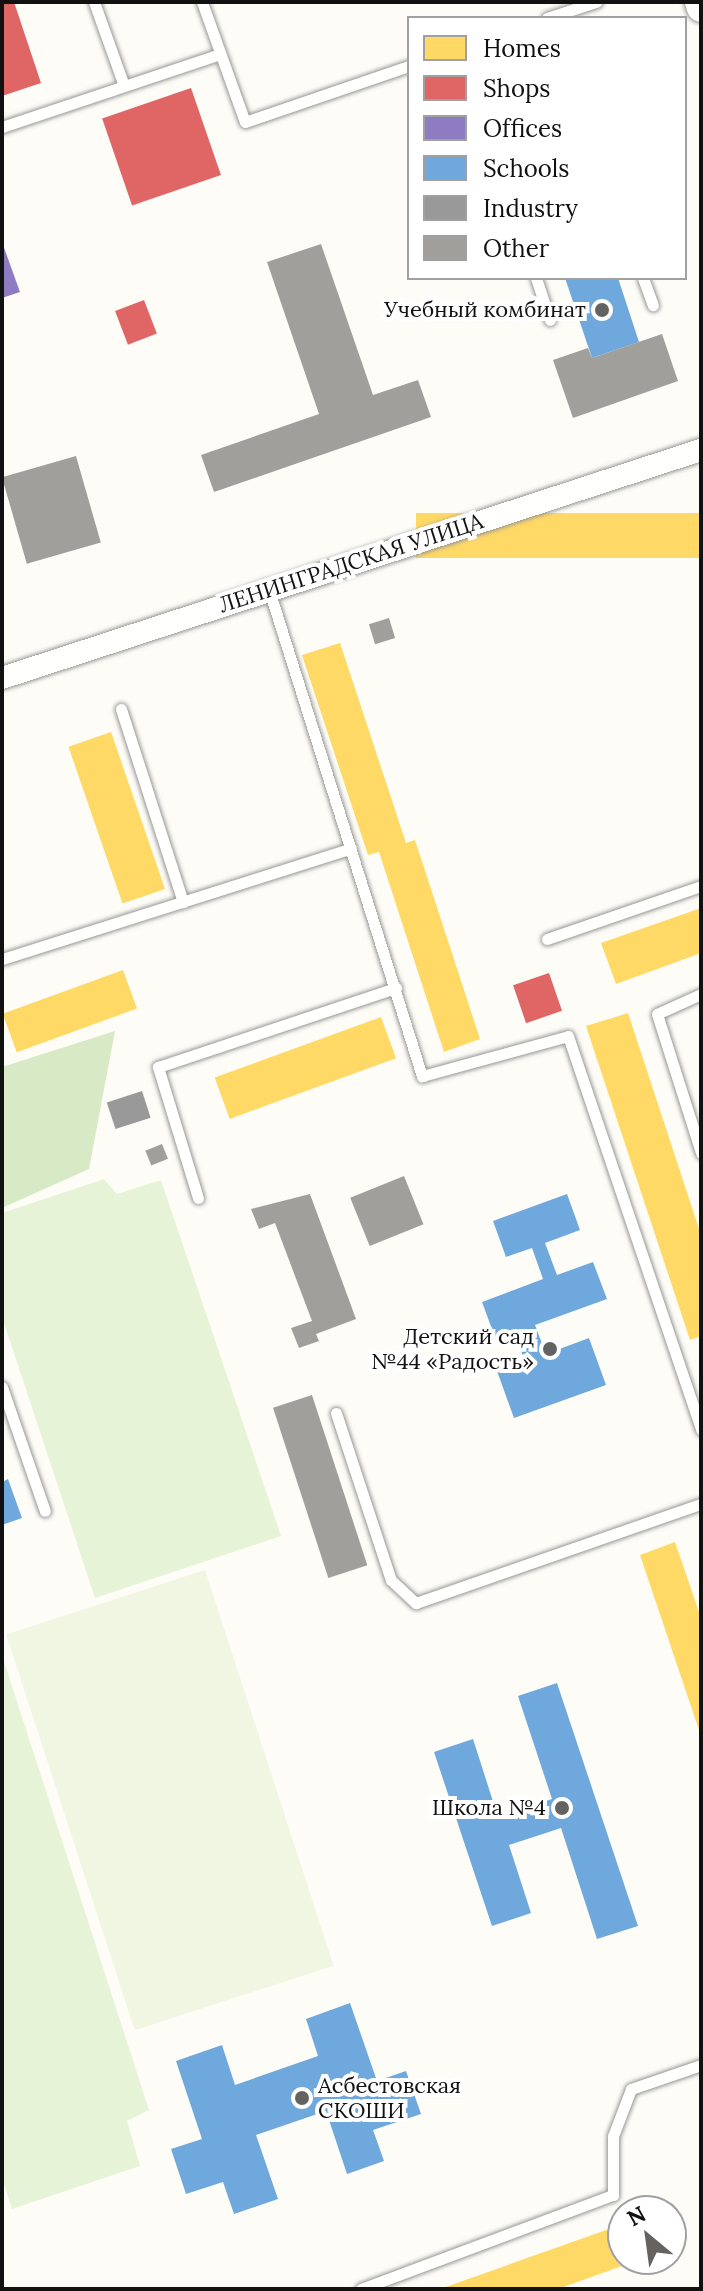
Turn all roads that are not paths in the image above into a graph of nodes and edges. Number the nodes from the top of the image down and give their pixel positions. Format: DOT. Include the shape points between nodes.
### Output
graph roads {
  1 [pos="94,2"];
  2 [pos="202,2"];
  3 [pos="596,2"];
  4 [pos="699,2"];
  5 [pos="701,8"];
  6 [pos="556,16"];
  7 [pos="220,54"];
  8 [pos="407,67"];
  9 [pos="124,86"];
  10 [pos="2,127"];
  11 [pos="537,280"];
  12 [pos="644,280"];
  13 [pos="653,305"];
  14 [pos="550,320"];
  15 [pos="701,450"];
  16 [pos="269,589"];
  17 [pos="2,678"];
  18 [pos="121,709"];
  19 [pos="351,848"];
  20 [pos="701,886"];
  21 [pos="183,902"];
  22 [pos="547,939"];
  23 [pos="2,959"];
  24 [pos="396,988"];
  25 [pos="701,994"];
  26 [pos="701,1153"];
  27 [pos="198,1198"];
  28 [pos="2,1387"];
  29 [pos="336,1413"];
  30 [pos="700,1422"];
  31 [pos="701,1504"];
  32 [pos="45,1511"];
  33 [pos="701,2065"];
  34 [pos="386,2285"];
  35 [pos="361,2289"];
  1 -- 9 [label="lane"];
  2 -- 7 [label="lane"];
  3 -- 6 [label="lane"];
  4 -- 5 [label="street"];
  7 -- 8 [label="lane" via="245,122"];
  7 -- 9 [label="lane"];
  9 -- 10 [label="lane"];
  11 -- 14 [label="lane"];
  12 -- 13 [label="lane"];
  15 -- 16 [label="street, ЛЕНИНГРАДСКАЯ УЛИЦА"];
  16 -- 17 [label="street, ЛЕНИНГРАДСКАЯ УЛИЦА"];
  16 -- 19 [label="lane"];
  18 -- 21 [label="lane"];
  19 -- 21 [label="lane"];
  19 -- 24 [label="lane"];
  20 -- 22 [label="lane"];
  21 -- 23 [label="lane"];
  24 -- 27 [label="lane" via="158,1067"];
  24 -- 30 [label="lane" via="422,1076 568,1036"];
  25 -- 26 [label="lane" via="657,1014"];
  28 -- 32 [label="lane"];
  29 -- 31 [label="lane" via="391,1580 416,1603"];
  33 -- 34 [label="lane" via="631,2089 613,2136 613,2195"];
  34 -- 35 [label="lane"];
}
